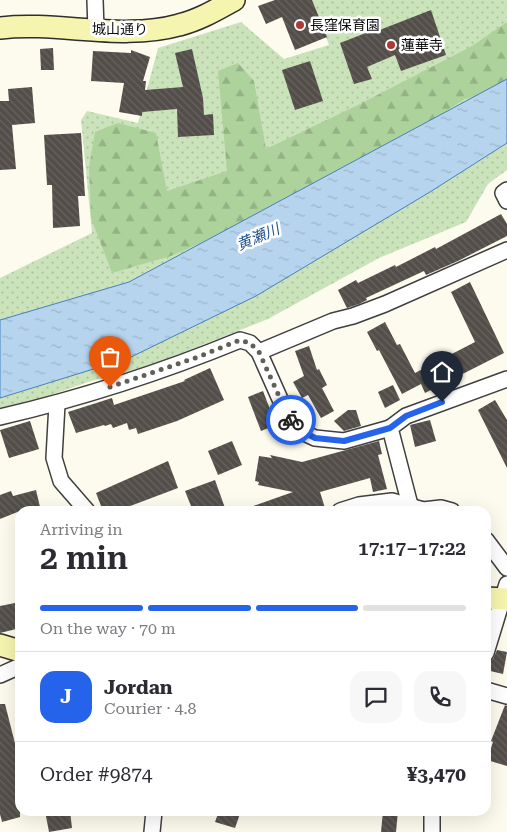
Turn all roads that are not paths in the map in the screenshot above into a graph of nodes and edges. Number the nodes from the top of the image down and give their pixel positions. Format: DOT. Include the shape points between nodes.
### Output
graph roads {
  1 [pos="95,0"];
  2 [pos="234,0"];
  3 [pos="0,28"];
  4 [pos="96,30"];
  5 [pos="507,190"];
  6 [pos="507,201"];
  7 [pos="507,250"];
  8 [pos="259,352"];
  9 [pos="507,378"];
  10 [pos="57,404"];
  11 [pos="0,417"];
  12 [pos="390,428"];
  13 [pos="410,505"];
  14 [pos="83,506"];
  15 [pos="356,506"];
  16 [pos="491,547"];
  17 [pos="507,568"];
  18 [pos="501,595"];
  19 [pos="491,634"];
  20 [pos="0,645"];
  21 [pos="15,650"];
  22 [pos="15,668"];
  23 [pos="0,675"];
  24 [pos="491,691"];
  25 [pos="507,696"];
  26 [pos="154,816"];
  27 [pos="432,816"];
  28 [pos="152,832"];
  29 [pos="432,832"];
  1 -- 4 [label="street"];
  2 -- 4 [label="street, 城山通り" via="202,18 178,26 138,31"];
  3 -- 4 [label="street, 城山通り"];
  5 -- 6 [label="street" via="503,193"];
  7 -- 8 [label="street" via="385,304 333,321"];
  8 -- 10 [label="street" via="250,343 240,340 146,376"];
  8 -- 12 [label="street" via="288,416 300,430 315,438 344,441"];
  9 -- 12 [label="street" via="406,416"];
  10 -- 11 [label="street"];
  10 -- 14 [label="street" via="54,458 61,481"];
  12 -- 13 [label="street"];
  13 -- 15 [label="street" via="392,500"];
  16 -- 17 [label="street"];
  18 -- 19 [label="street"];
  20 -- 21 [label="street"];
  22 -- 23 [label="street"];
  24 -- 25 [label="street"];
  26 -- 28 [label="street"];
  27 -- 29 [label="street"];
}
